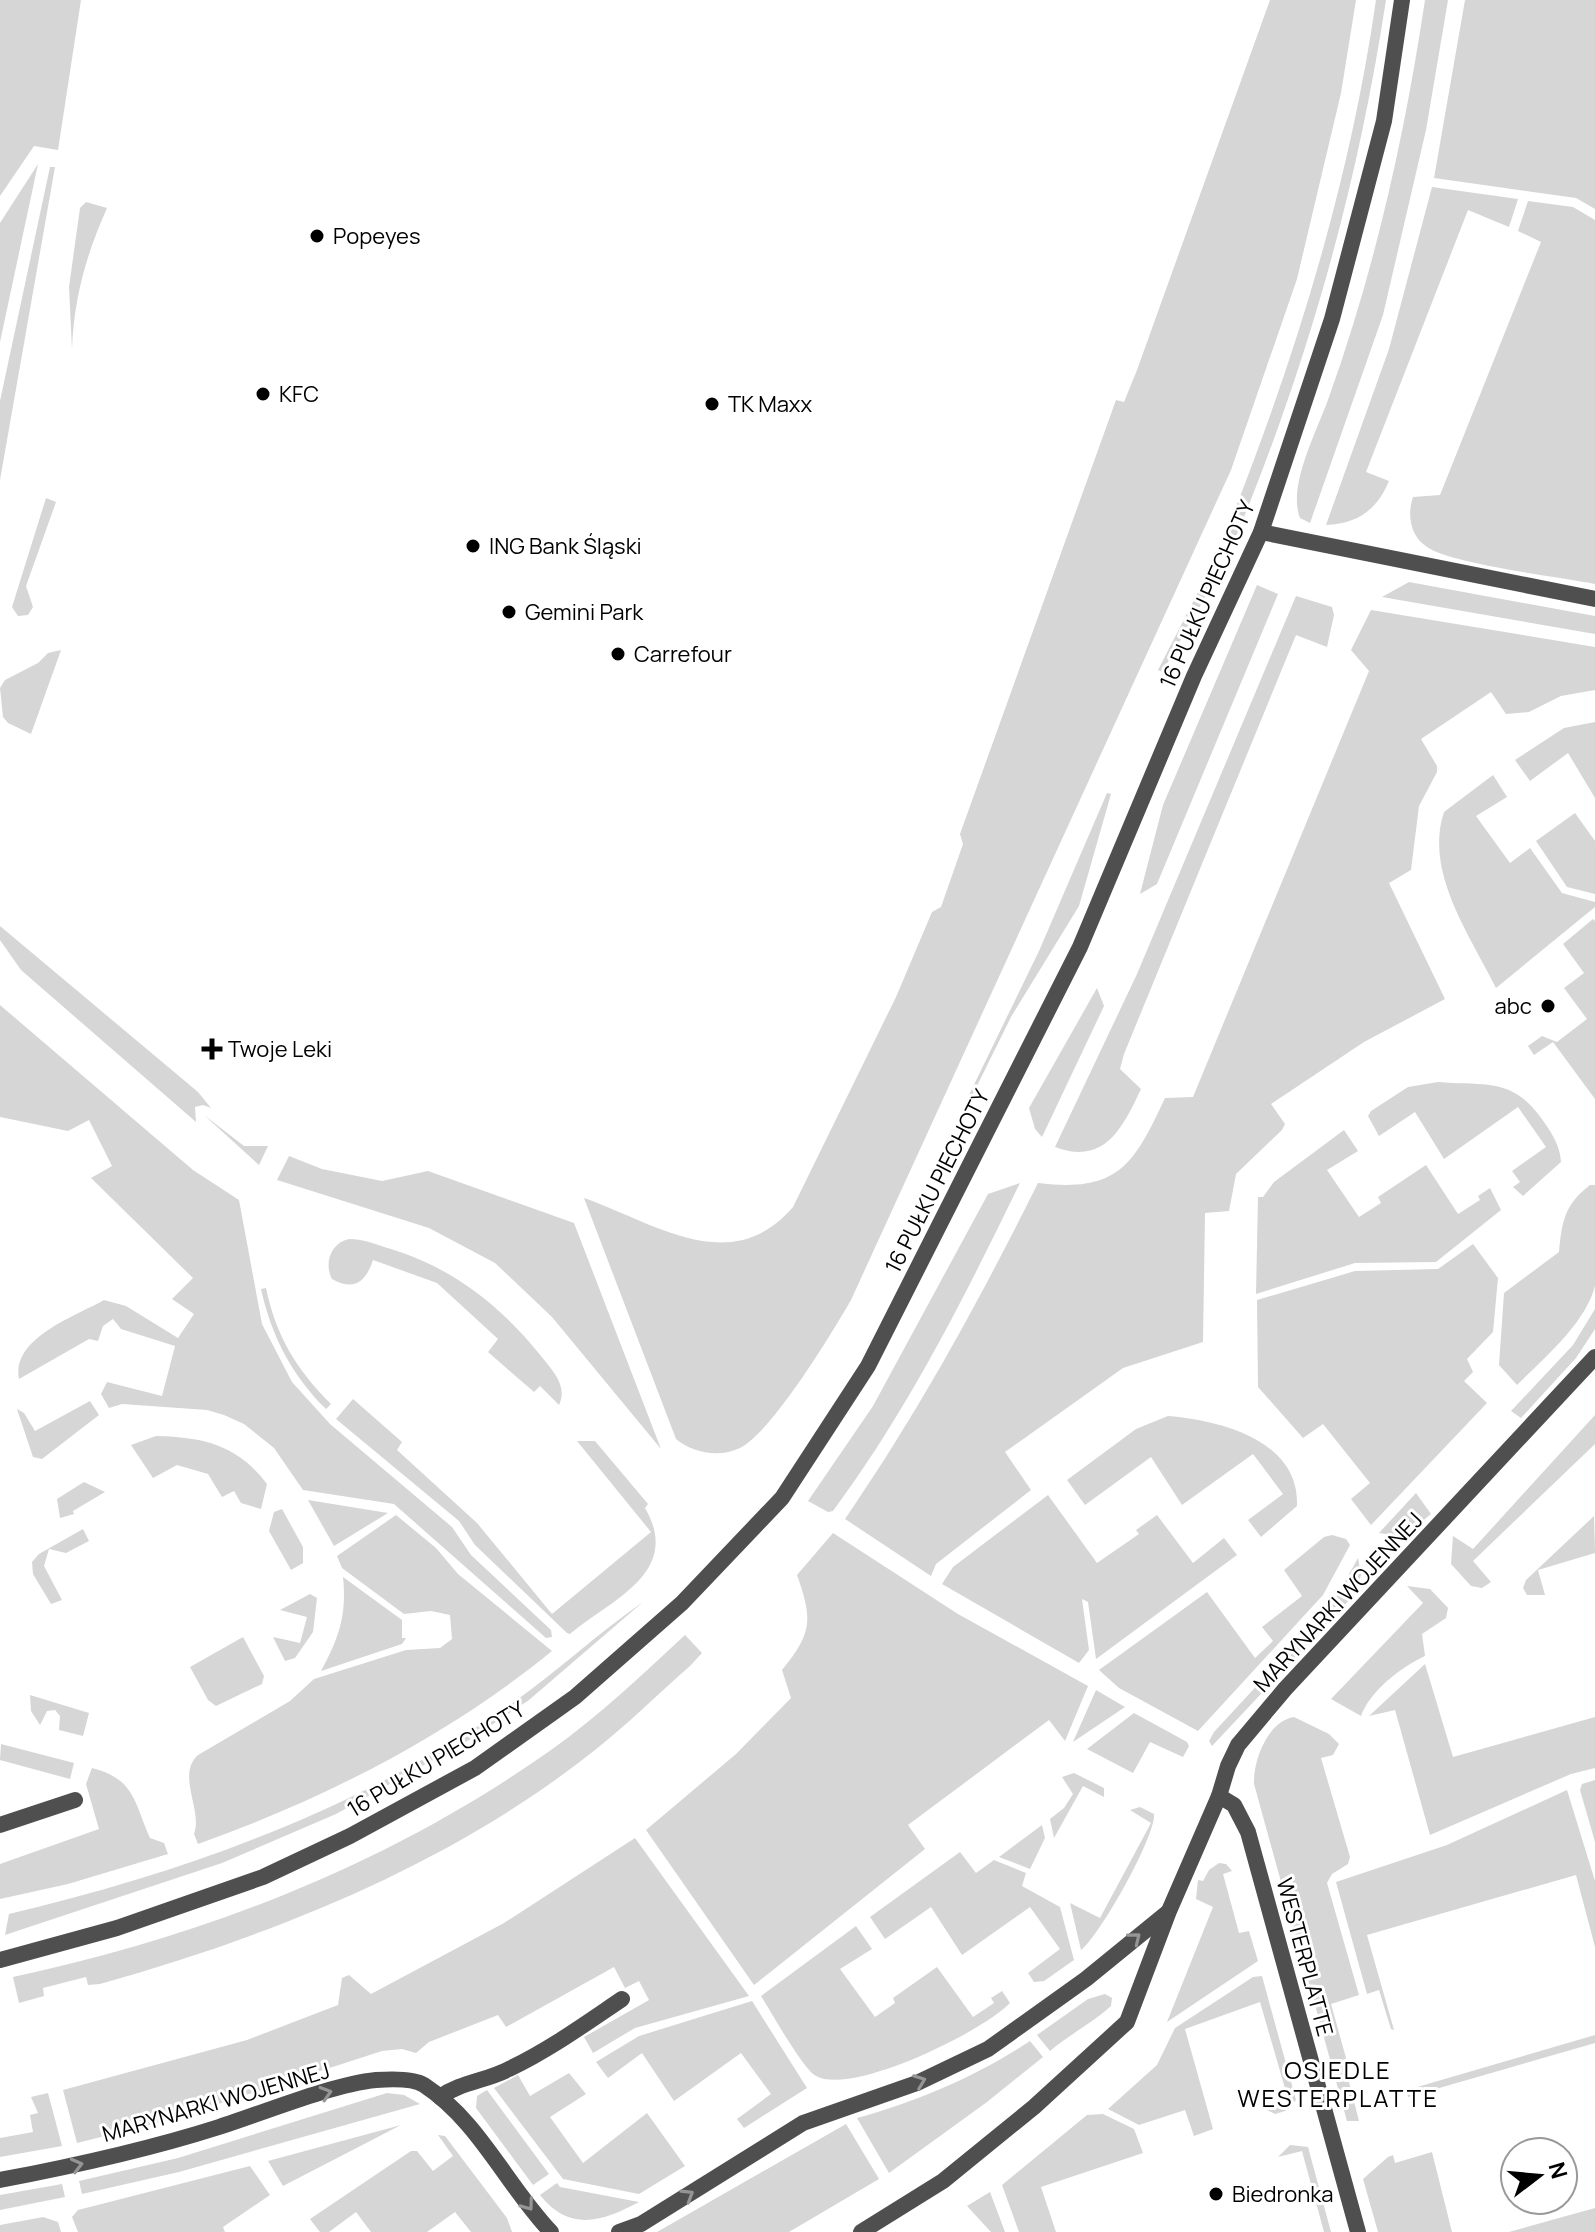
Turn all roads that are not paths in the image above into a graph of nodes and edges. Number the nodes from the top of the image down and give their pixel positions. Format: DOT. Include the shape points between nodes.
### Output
graph roads {
  1 [pos="1402,0"];
  2 [pos="1261,532"];
  3 [pos="1595,599"];
  4 [pos="1595,1357"];
  5 [pos="1219,1796"];
  6 [pos="75,1800"];
  7 [pos="0,1825"];
  8 [pos="1169,1911"];
  9 [pos="0,1960"];
  10 [pos="622,1999"];
  11 [pos="440,2097"];
  12 [pos="0,2180"];
  13 [pos="551,2232"];
  14 [pos="619,2232"];
  15 [pos="861,2232"];
  16 [pos="1358,2232"];
  1 -- 2 [label="street, 16 PUŁKU PIECHOTY" via="1384,121 1332,319"];
  2 -- 3 [label="street"];
  2 -- 9 [label="street, 16 PUŁKU PIECHOTY" via="1080,947 868,1366 782,1498 682,1603 575,1697 475,1768 263,1877 117,1928"];
  4 -- 5 [label="street, MARYNARKI WOJENNEJ" via="1285,1689 1238,1745"];
  5 -- 8 [label="street, MARYNARKI WOJENNEJ"];
  5 -- 16 [label="street, WESTERPLATTE" via="1234,1805 1248,1832"];
  6 -- 7 [label="street"];
  14 -- 8 [label="street, MARYNARKI WOJENNEJ, one-way" via="641,2224 817,2116 917,2083 988,2049"];
  8 -- 15 [label="street, MARYNARKI WOJENNEJ" via="1136,2002 1114,2037 943,2181"];
  10 -- 11 [label="street" via="515,2066"];
  12 -- 11 [label="street, MARYNARKI WOJENNEJ, one-way" via="182,2138 375,2080 421,2083"];
  11 -- 13 [label="street, MARYNARKI WOJENNEJ, one-way"];
}
